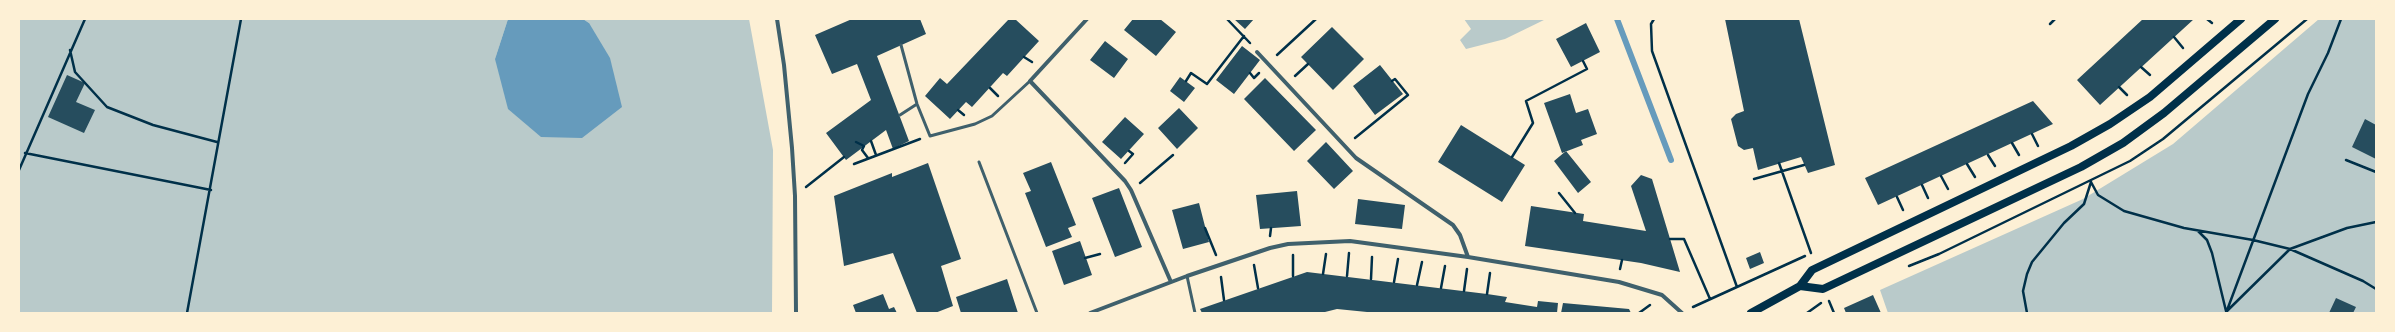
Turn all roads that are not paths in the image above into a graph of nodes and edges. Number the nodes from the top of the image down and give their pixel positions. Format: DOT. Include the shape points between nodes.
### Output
graph roads {
  1 [pos="777,19"];
  2 [pos="1087,19"];
  3 [pos="2241,19"];
  4 [pos="2275,19"];
  5 [pos="901,45"];
  6 [pos="1257,52"];
  7 [pos="1030,81"];
  8 [pos="917,104"];
  9 [pos="900,115"];
  10 [pos="979,162"];
  11 [pos="1468,257"];
  12 [pos="1187,276"];
  13 [pos="1171,282"];
  14 [pos="1800,286"];
  15 [pos="796,313"];
  16 [pos="1037,313"];
  17 [pos="1090,313"];
  18 [pos="1195,313"];
  19 [pos="1682,313"];
  20 [pos="1751,313"];
  1 -- 15 [label="street" via="784,65 795,196"];
  2 -- 7 [label="street"];
  3 -- 14 [label="main road" via="2163,87 2110,124 2071,146 1812,270"];
  4 -- 14 [label="main road" via="2164,113 2123,143 2081,167 1823,289"];
  5 -- 8 [label="lane"];
  6 -- 11 [label="street" via="1287,82 1344,148 1453,225 1460,235"];
  7 -- 8 [label="lane" via="992,116 975,124 930,136"];
  7 -- 13 [label="street" via="1118,171 1131,190"];
  8 -- 9 [label="lane"];
  10 -- 16 [label="lane"];
  11 -- 12 [label="street" via="1400,246 1328,241 1292,244 1252,253"];
  11 -- 19 [label="street" via="1643,287 1662,294"];
  12 -- 13 [label="street"];
  12 -- 18 [label="lane"];
  13 -- 17 [label="street"];
  14 -- 20 [label="main road"];
}
